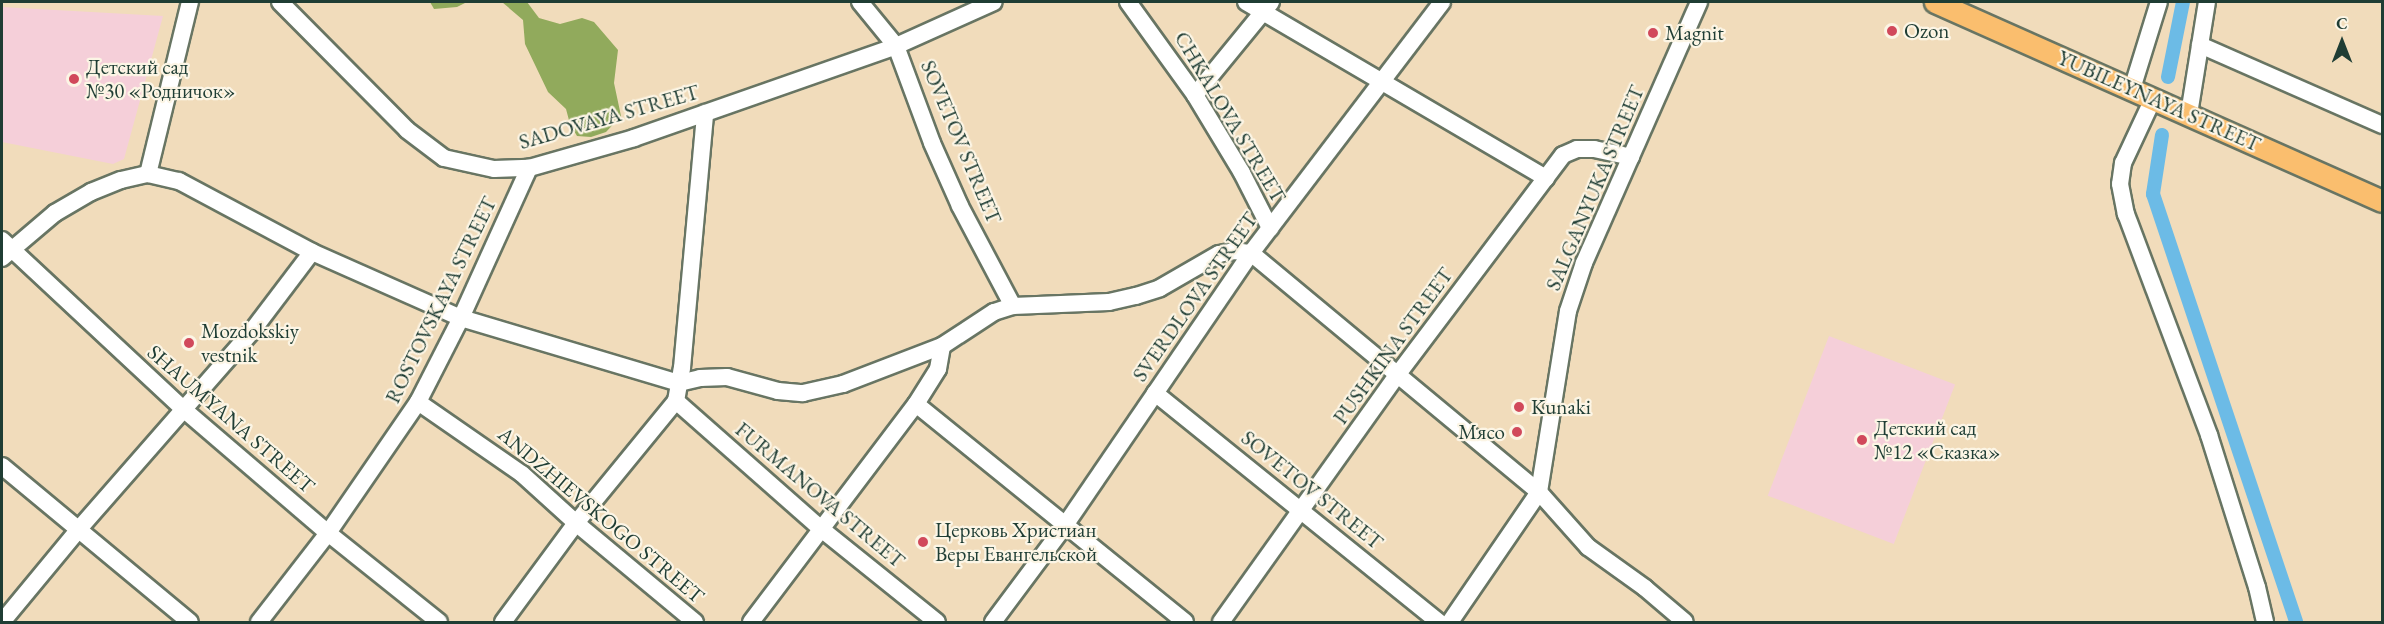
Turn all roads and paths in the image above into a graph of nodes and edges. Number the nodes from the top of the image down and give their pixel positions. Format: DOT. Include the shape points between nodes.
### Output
graph roads {
  1 [pos="190,2"];
  2 [pos="280,2"];
  3 [pos="860,2"];
  4 [pos="994,2"];
  5 [pos="1128,2"];
  6 [pos="1246,2"];
  7 [pos="1442,2"];
  8 [pos="1699,2"];
  9 [pos="1935,2"];
  10 [pos="2159,2"];
  11 [pos="2207,2"];
  12 [pos="1267,7"];
  13 [pos="2200,45"];
  14 [pos="896,46"];
  15 [pos="1380,80"];
  16 [pos="2132,89"];
  17 [pos="1195,95"];
  18 [pos="2153,99"];
  19 [pos="705,113"];
  20 [pos="2189,114"];
  21 [pos="2382,124"];
  22 [pos="1631,157"];
  23 [pos="529,168"];
  24 [pos="148,174"];
  25 [pos="1546,178"];
  26 [pos="2382,201"];
  27 [pos="1270,228"];
  28 [pos="4,249"];
  29 [pos="312,252"];
  30 [pos="1251,253"];
  31 [pos="1013,306"];
  32 [pos="461,318"];
  33 [pos="942,346"];
  34 [pos="1398,374"];
  35 [pos="680,383"];
  36 [pos="1155,393"];
  37 [pos="676,401"];
  38 [pos="418,402"];
  39 [pos="916,404"];
  40 [pos="182,408"];
  41 [pos="2,466"];
  42 [pos="1539,492"];
  43 [pos="1302,510"];
  44 [pos="576,523"];
  45 [pos="1066,524"];
  46 [pos="820,528"];
  47 [pos="78,530"];
  48 [pos="328,533"];
  49 [pos="2,622"];
  50 [pos="190,622"];
  51 [pos="259,622"];
  52 [pos="439,622"];
  53 [pos="503,622"];
  54 [pos="695,622"];
  55 [pos="751,622"];
  56 [pos="937,622"];
  57 [pos="993,622"];
  58 [pos="1185,622"];
  59 [pos="1221,622"];
  60 [pos="1439,622"];
  61 [pos="1450,622"];
  62 [pos="1685,622"];
  63 [pos="2265,622"];
  1 -- 24 [label="street"];
  2 -- 23 [label="street, SADOVAYA STREET" via="406,130 444,158 494,169"];
  3 -- 14 [label="street, SOVETOV STREET"];
  4 -- 14 [label="street, SADOVAYA STREET"];
  5 -- 17 [label="street, CHKALOVA STREET"];
  6 -- 12 [label="street"];
  7 -- 15 [label="street, SVERDLOVA STREET"];
  8 -- 22 [label="street, SALGANYUKA STREET"];
  9 -- 16 [label="main road, YUBILEYNAYA STREET"];
  10 -- 16 [label="street"];
  11 -- 13 [label="street"];
  12 -- 15 [label="street"];
  12 -- 17 [label="street"];
  13 -- 20 [label="street"];
  13 -- 21 [label="street"];
  14 -- 19 [label="street, SADOVAYA STREET"];
  14 -- 31 [label="street, SOVETOV STREET" via="960,206"];
  15 -- 25 [label="street"];
  15 -- 27 [label="street, SVERDLOVA STREET"];
  16 -- 18 [label="main road, YUBILEYNAYA STREET"];
  17 -- 27 [label="street, CHKALOVA STREET"];
  18 -- 20 [label="main road, YUBILEYNAYA STREET"];
  18 -- 63 [label="street" via="2123,163 2120,184 2126,214 2209,435"];
  19 -- 23 [label="street, SADOVAYA STREET"];
  19 -- 35 [label="street"];
  20 -- 26 [label="main road, YUBILEYNAYA STREET"];
  22 -- 25 [label="street, PUSHKINA STREET" via="1577,149 1563,155"];
  22 -- 42 [label="street, SALGANYUKA STREET" via="1584,263 1568,311"];
  23 -- 32 [label="street, ROSTOVSKAYA STREET"];
  24 -- 28 [label="street" via="91,192"];
  24 -- 29 [label="street" via="179,181"];
  25 -- 34 [label="street, PUSHKINA STREET"];
  27 -- 30 [label="street, SVERDLOVA STREET"];
  28 -- 40 [label="street, SHAUMYANA STREET"];
  29 -- 32 [label="street"];
  29 -- 40 [label="street" via="252,331"];
  30 -- 31 [label="street" via="1219,254 1160,288 1136,296 1109,302"];
  30 -- 34 [label="street"];
  30 -- 36 [label="street, SVERDLOVA STREET"];
  31 -- 33 [label="street" via="994,312"];
  32 -- 35 [label="street"];
  32 -- 38 [label="street, ROSTOVSKAYA STREET"];
  33 -- 35 [label="street" via="843,384 803,393 778,391 727,377"];
  33 -- 39 [label="street" via="938,369"];
  34 -- 42 [label="street"];
  34 -- 43 [label="street, PUSHKINA STREET"];
  35 -- 37 [label="street"];
  36 -- 43 [label="street, SOVETOV STREET"];
  36 -- 45 [label="street, SVERDLOVA STREET"];
  37 -- 44 [label="street"];
  37 -- 46 [label="street, FURMANOVA STREET"];
  38 -- 44 [label="street, ANDZHIEVSKOGO STREET" via="522,474"];
  38 -- 48 [label="street, ROSTOVSKAYA STREET"];
  39 -- 45 [label="street"];
  39 -- 46 [label="street"];
  40 -- 47 [label="street"];
  40 -- 48 [label="street, SHAUMYANA STREET"];
  41 -- 47 [label="street"];
  42 -- 61 [label="street, SALGANYUKA STREET"];
  42 -- 62 [label="street" via="1588,547"];
  43 -- 59 [label="street, PUSHKINA STREET"];
  43 -- 60 [label="street, SOVETOV STREET"];
  44 -- 53 [label="street"];
  44 -- 54 [label="street, ANDZHIEVSKOGO STREET"];
  45 -- 57 [label="street, SVERDLOVA STREET"];
  45 -- 58 [label="street"];
  46 -- 55 [label="street"];
  46 -- 56 [label="street, FURMANOVA STREET"];
  47 -- 49 [label="street"];
  47 -- 50 [label="street"];
  48 -- 51 [label="street, ROSTOVSKAYA STREET"];
  48 -- 52 [label="street, SHAUMYANA STREET"];
}
